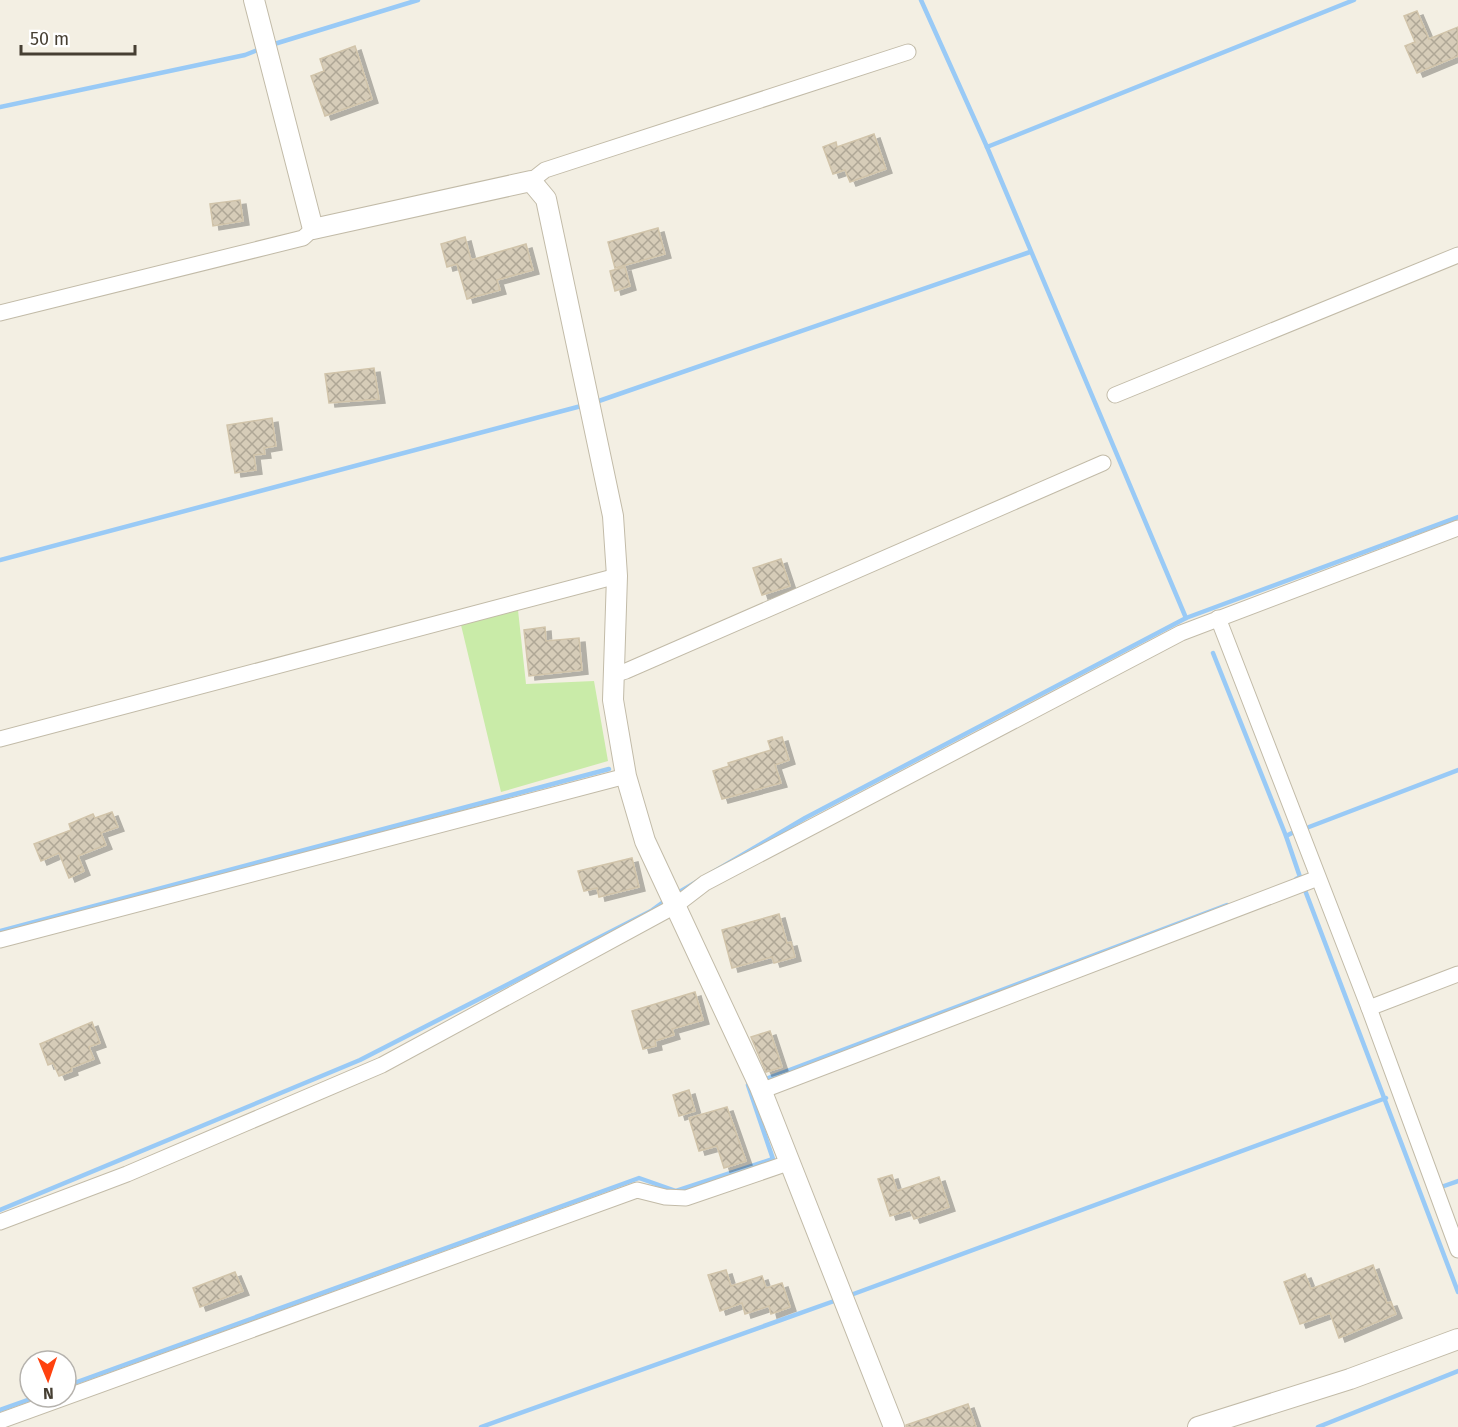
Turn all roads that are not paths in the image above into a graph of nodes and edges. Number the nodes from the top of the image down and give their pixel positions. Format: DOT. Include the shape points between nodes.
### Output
graph roads {
  1 [pos="254,0"];
  2 [pos="908,52"];
  3 [pos="531,182"];
  4 [pos="314,229"];
  5 [pos="1458,255"];
  6 [pos="0,312"];
  7 [pos="1114,395"];
  8 [pos="1103,463"];
  9 [pos="1458,528"];
  10 [pos="617,576"];
  11 [pos="1218,618"];
  12 [pos="613,675"];
  13 [pos="0,739"];
  14 [pos="626,776"];
  15 [pos="1308,882"];
  16 [pos="672,900"];
  17 [pos="0,940"];
  18 [pos="1458,974"];
  19 [pos="1369,1008"];
  20 [pos="759,1085"];
  21 [pos="791,1162"];
  22 [pos="0,1222"];
  23 [pos="1458,1250"];
  24 [pos="1458,1339"];
  25 [pos="0,1421"];
  26 [pos="894,1427"];
  27 [pos="1198,1427"];
  1 -- 4 [label="street"];
  2 -- 3 [label="street" via="545,170"];
  3 -- 4 [label="street"];
  3 -- 10 [label="street" via="546,199 613,516"];
  4 -- 6 [label="street" via="303,238"];
  5 -- 7 [label="street"];
  8 -- 12 [label="street"];
  9 -- 11 [label="street"];
  10 -- 12 [label="street"];
  10 -- 13 [label="street"];
  11 -- 15 [label="street"];
  11 -- 16 [label="street" via="1181,633"];
  12 -- 14 [label="street" via="616,726"];
  14 -- 16 [label="street" via="645,841"];
  14 -- 17 [label="street"];
  15 -- 19 [label="street"];
  15 -- 20 [label="street"];
  16 -- 20 [label="street"];
  16 -- 22 [label="street" via="382,1065 127,1174"];
  18 -- 19 [label="street"];
  19 -- 23 [label="street"];
  20 -- 21 [label="street"];
  21 -- 25 [label="street" via="686,1198 637,1190"];
  21 -- 26 [label="street"];
  24 -- 27 [label="street" via="1350,1379"];
}
